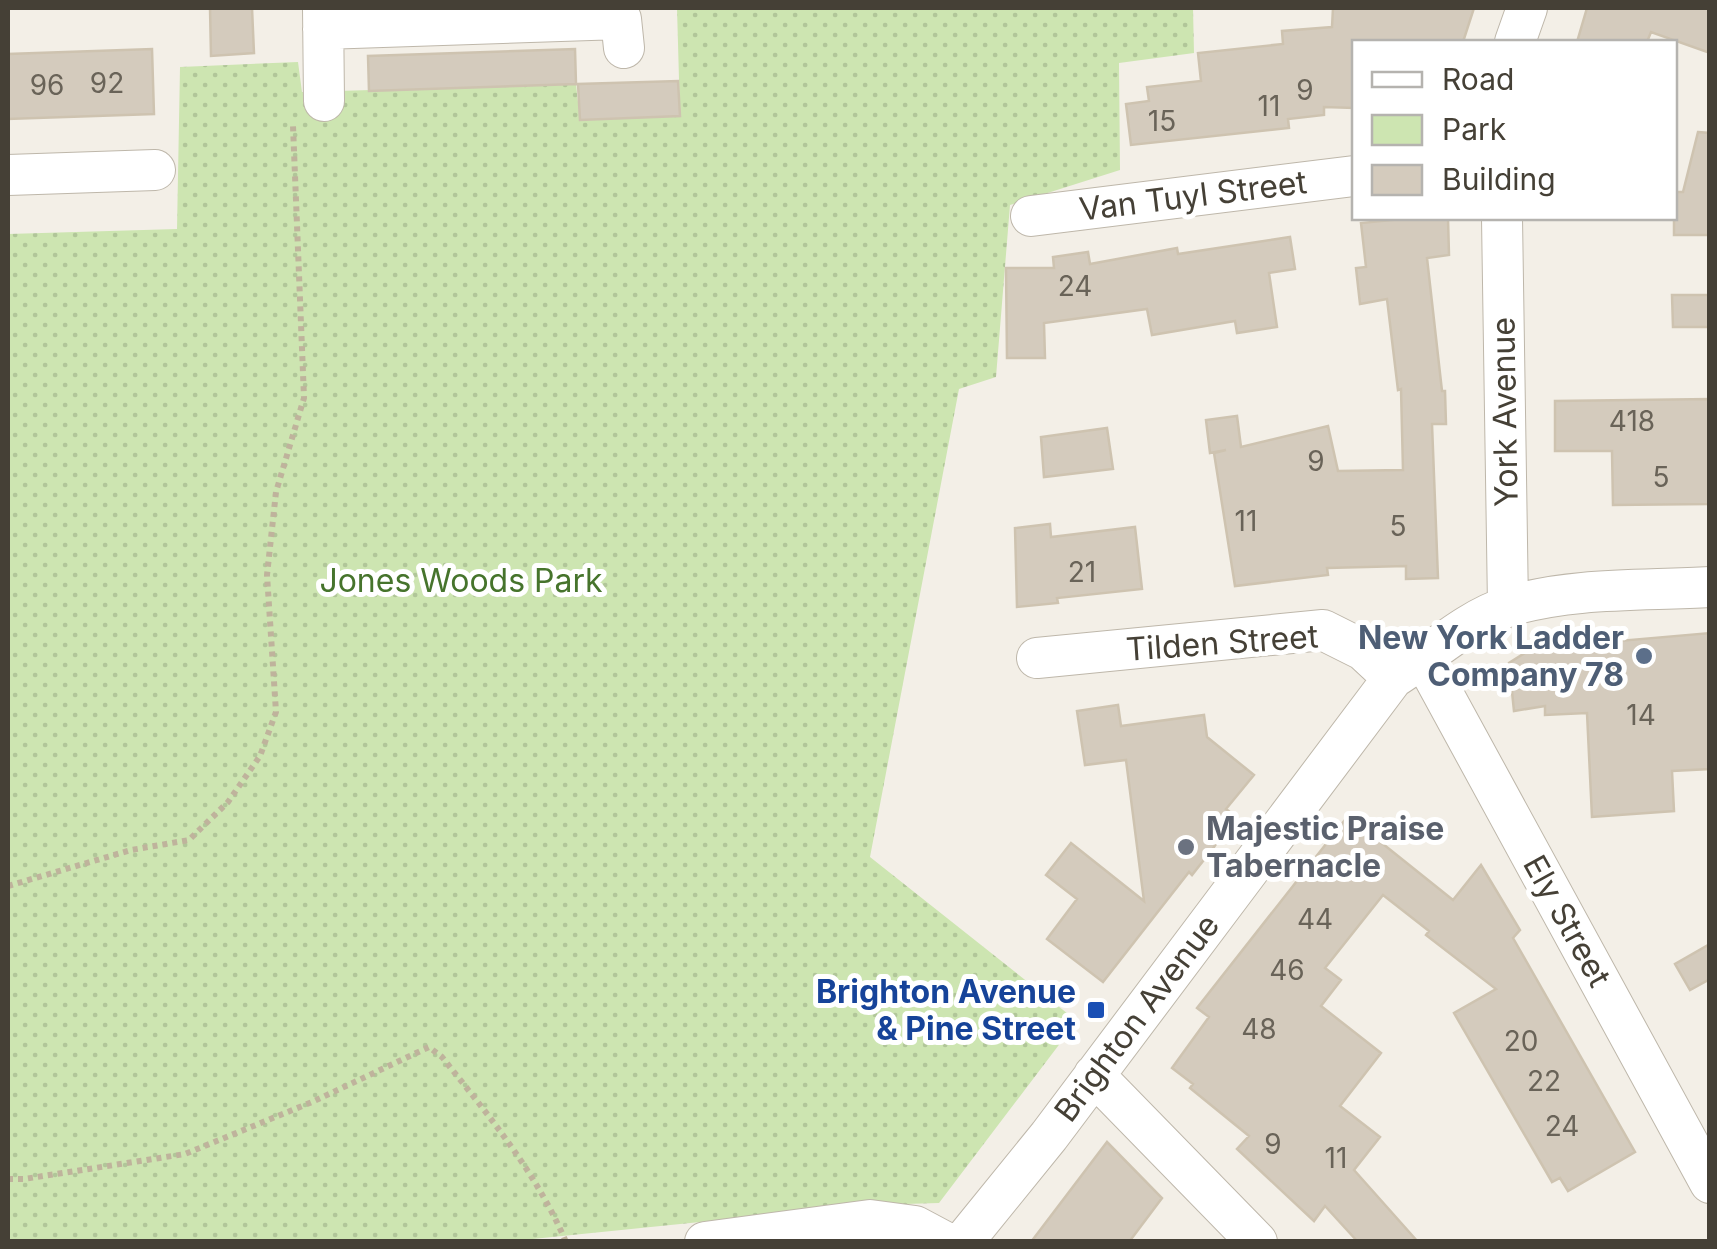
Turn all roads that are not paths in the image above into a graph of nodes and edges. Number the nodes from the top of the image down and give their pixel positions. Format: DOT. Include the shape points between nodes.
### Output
graph roads {
  1 [pos="1526,8"];
  2 [pos="323,18"];
  3 [pos="1516,40"];
  4 [pos="624,48"];
  5 [pos="308,109"];
  6 [pos="155,170"];
  7 [pos="8,175"];
  8 [pos="1352,176"];
  9 [pos="1030,216"];
  10 [pos="1502,220"];
  11 [pos="1710,587"];
  12 [pos="1508,606"];
  13 [pos="1037,658"];
  14 [pos="1408,668"];
  15 [pos="1094,1075"];
  16 [pos="1710,1183"];
  17 [pos="705,1242"];
  18 [pos="945,1242"];
  19 [pos="963,1242"];
  20 [pos="1257,1242"];
  1 -- 3 [label="street"];
  2 -- 4 [label="street" via="621,19"];
  2 -- 5 [label="street"];
  6 -- 7 [label="street"];
  8 -- 9 [label="street, Van Tuyl Street"];
  10 -- 12 [label="street, York Avenue"];
  11 -- 12 [label="street, Brighton Avenue"];
  12 -- 14 [label="street, Brighton Avenue"];
  13 -- 14 [label="street, Tilden Street" via="1323,630"];
  14 -- 15 [label="street, Brighton Avenue"];
  14 -- 16 [label="street, Ely Street"];
  15 -- 19 [label="street, Brighton Avenue"];
  15 -- 20 [label="street"];
  17 -- 18 [label="street" via="870,1220 915,1226"];
}
